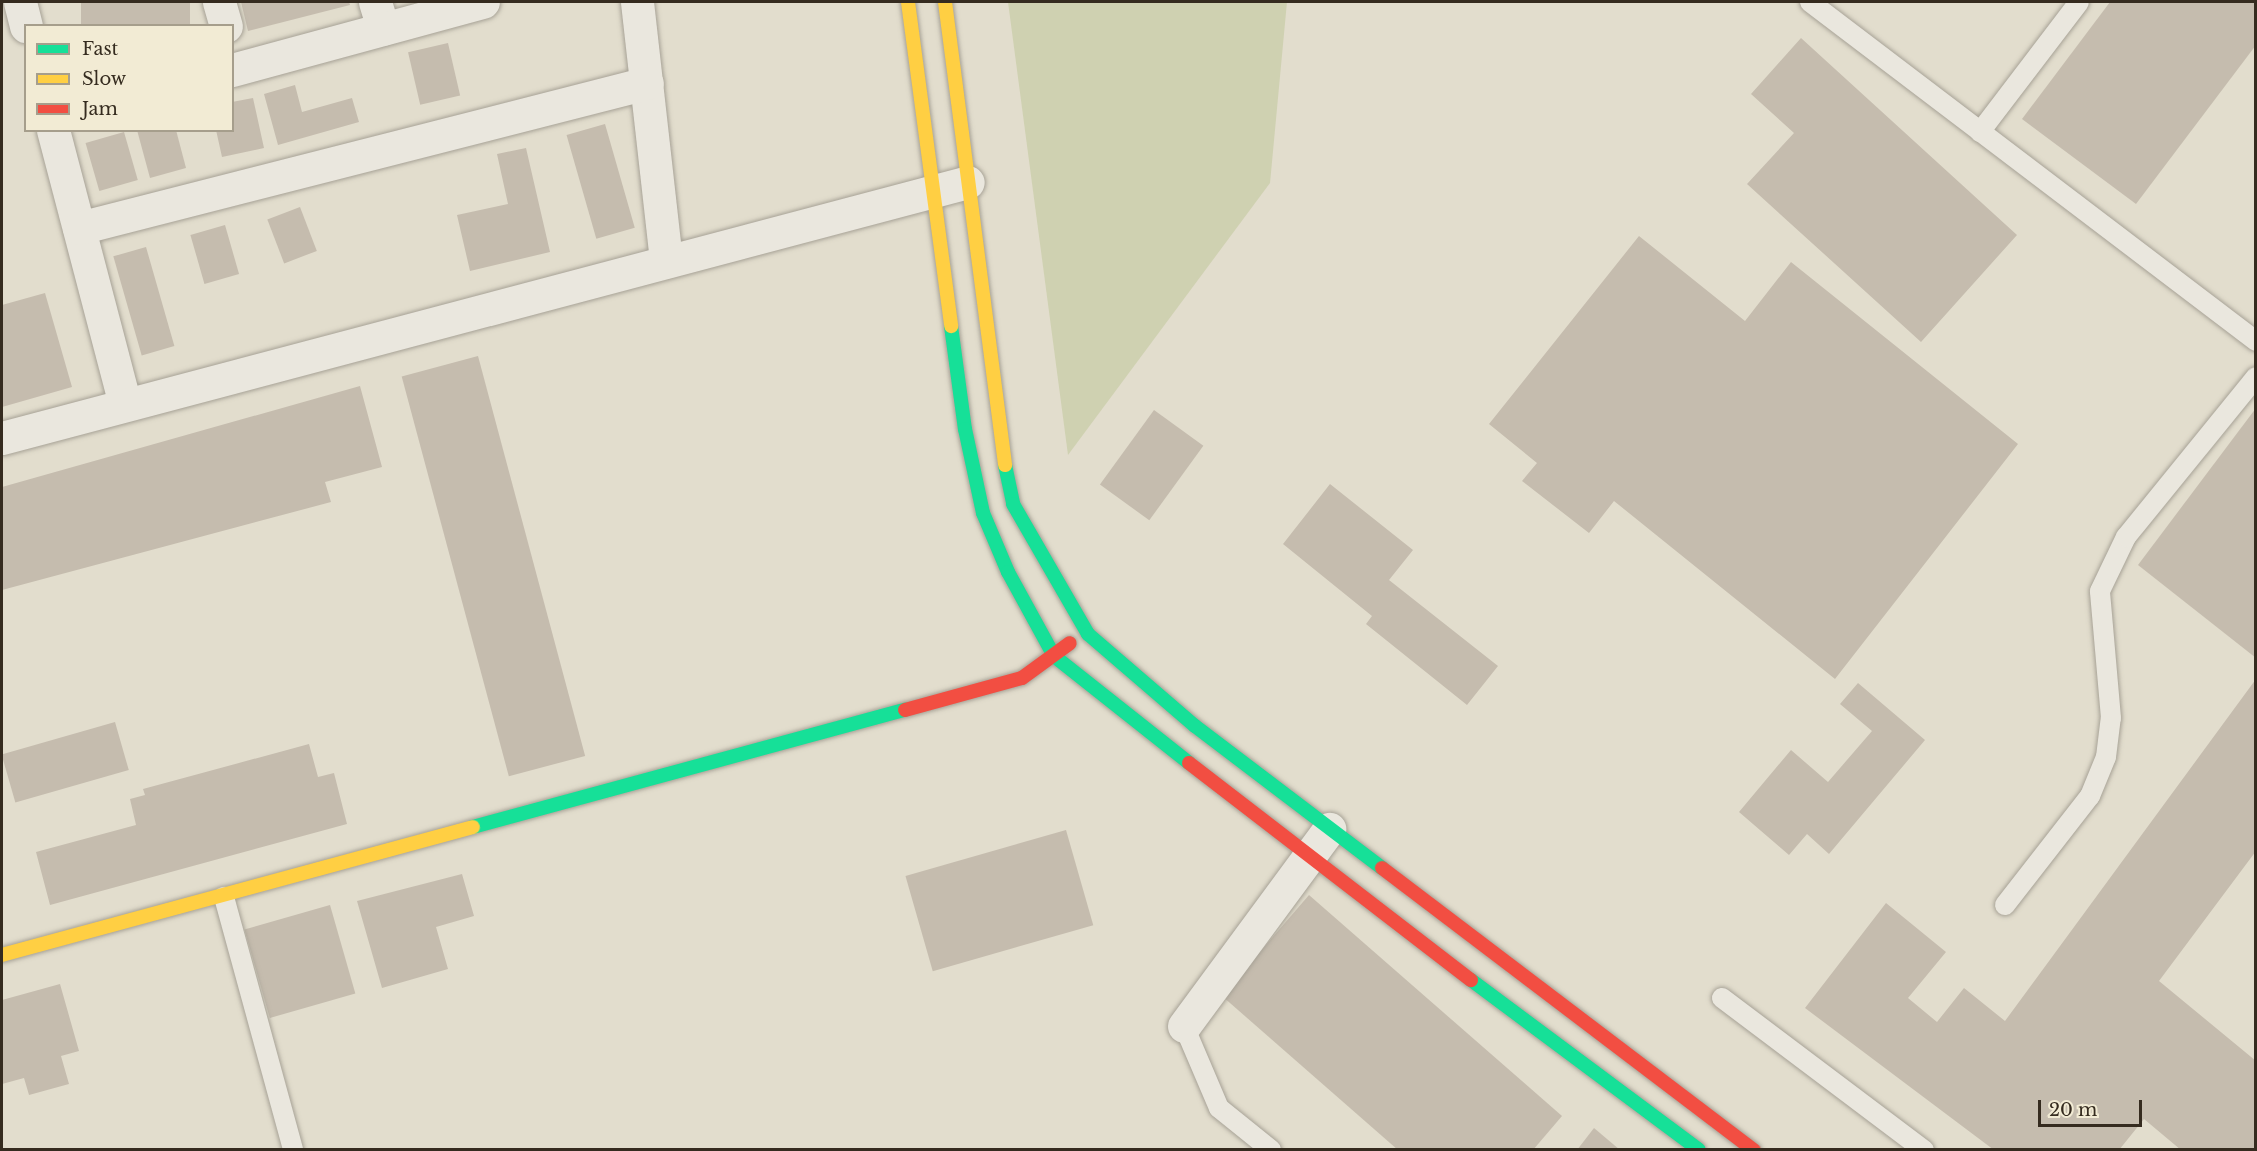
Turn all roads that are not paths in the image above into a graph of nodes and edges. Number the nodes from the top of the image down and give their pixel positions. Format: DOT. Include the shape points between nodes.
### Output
graph roads {
  1 [pos="20,2"];
  2 [pos="219,2"];
  3 [pos="483,2"];
  4 [pos="638,2"];
  5 [pos="908,2"];
  6 [pos="945,2"];
  7 [pos="1810,2"];
  8 [pos="2079,2"];
  9 [pos="379,15"];
  10 [pos="26,24"];
  11 [pos="225,24"];
  12 [pos="234,63"];
  13 [pos="646,83"];
  14 [pos="54,132"];
  15 [pos="1980,132"];
  16 [pos="968,182"];
  17 [pos="934,190"];
  18 [pos="79,228"];
  19 [pos="666,261"];
  20 [pos="2256,341"];
  21 [pos="2256,377"];
  22 [pos="125,405"];
  23 [pos="2,438"];
  24 [pos="1088,634"];
  25 [pos="1054,656"];
  26 [pos="1329,829"];
  27 [pos="1309,858"];
  28 [pos="224,897"];
  29 [pos="2005,905"];
  30 [pos="2,955"];
  31 [pos="1722,998"];
  32 [pos="1184,1026"];
  33 [pos="1633,1056"];
  34 [pos="1614,1084"];
  35 [pos="293,1149"];
  36 [pos="1271,1149"];
  37 [pos="1699,1149"];
  38 [pos="1754,1149"];
  39 [pos="1924,1149"];
  1 -- 10 [label="street"];
  2 -- 11 [label="street"];
  3 -- 9 [label="street"];
  4 -- 13 [label="street"];
  5 -- 17 [label="street"];
  6 -- 16 [label="street"];
  7 -- 15 [label="lane"];
  8 -- 15 [label="lane"];
  9 -- 12 [label="street"];
  13 -- 18 [label="street"];
  13 -- 19 [label="street"];
  14 -- 18 [label="street"];
  15 -- 20 [label="lane"];
  16 -- 17 [label="street"];
  16 -- 24 [label="street" via="999,439 1013,504 1042,561"];
  17 -- 19 [label="street"];
  17 -- 25 [label="street" via="965,429 983,513 1008,572"];
  18 -- 22 [label="street"];
  19 -- 22 [label="street"];
  21 -- 29 [label="lane" via="2126,537 2100,591 2111,718 2106,757 2090,796"];
  22 -- 23 [label="street"];
  24 -- 25 [label="street"];
  24 -- 26 [label="street" via="1195,726"];
  25 -- 27 [label="street"];
  25 -- 28 [label="street" via="1022,678"];
  26 -- 27 [label="street"];
  26 -- 33 [label="street"];
  27 -- 32 [label="street"];
  27 -- 34 [label="street"];
  28 -- 30 [label="street"];
  28 -- 35 [label="lane"];
  31 -- 39 [label="lane"];
  32 -- 36 [label="lane" via="1219,1108"];
  33 -- 34 [label="street"];
  33 -- 38 [label="street"];
  34 -- 37 [label="street"];
}
